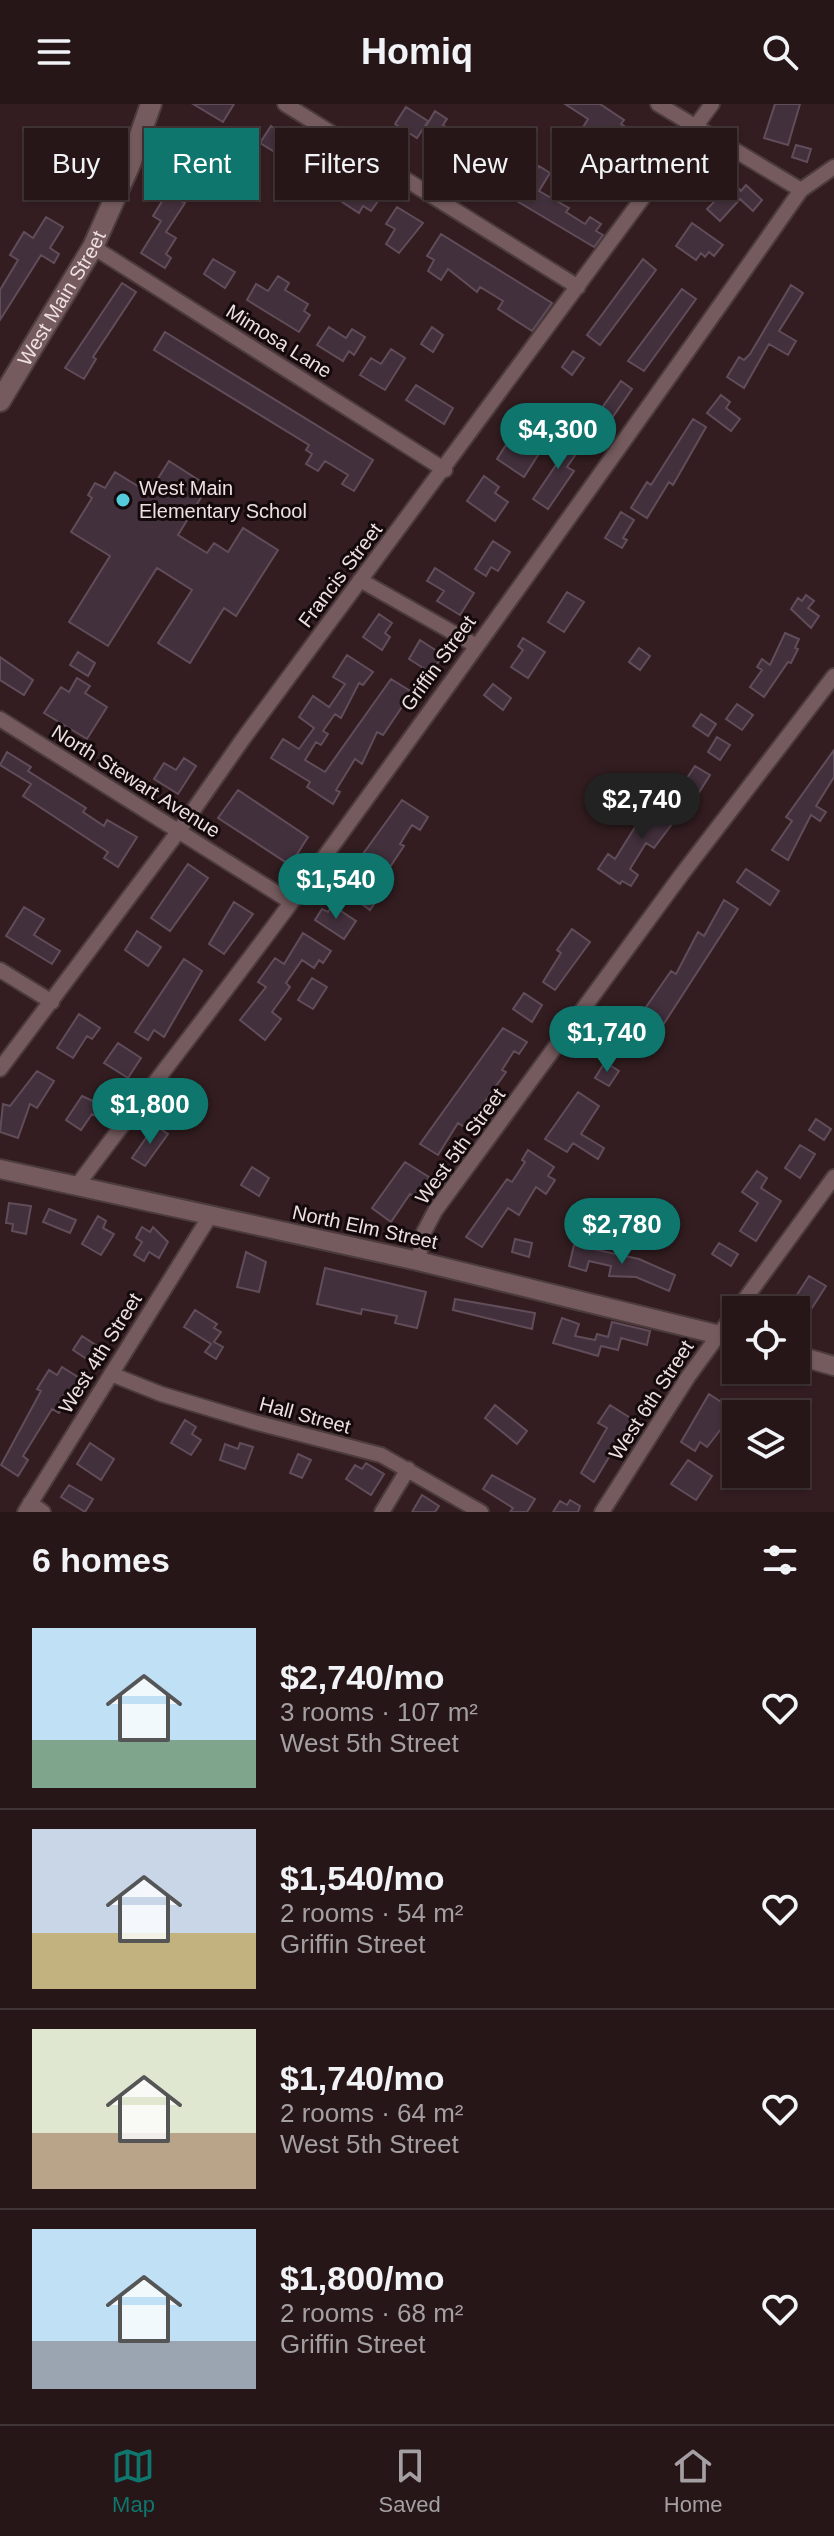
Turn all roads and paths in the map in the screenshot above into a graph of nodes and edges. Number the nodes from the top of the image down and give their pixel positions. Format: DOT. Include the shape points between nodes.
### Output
graph roads {
  1 [pos="151,104"];
  2 [pos="285,104"];
  3 [pos="658,104"];
  4 [pos="712,104"];
  5 [pos="695,127"];
  6 [pos="834,167"];
  7 [pos="801,190"];
  8 [pos="93,247"];
  9 [pos="578,287"];
  10 [pos="0,401"];
  11 [pos="445,470"];
  12 [pos="360,580"];
  13 [pos="475,645"];
  14 [pos="834,676"];
  15 [pos="0,719"];
  16 [pos="178,832"];
  17 [pos="291,902"];
  18 [pos="0,970"];
  19 [pos="52,1002"];
  20 [pos="0,1069"];
  21 [pos="0,1169"];
  22 [pos="834,1177"];
  23 [pos="76,1187"];
  24 [pos="210,1216"];
  25 [pos="418,1261"];
  26 [pos="746,1296"];
  27 [pos="722,1336"];
  28 [pos="722,1344"];
  29 [pos="810,1359"];
  30 [pos="834,1366"];
  31 [pos="111,1374"];
  32 [pos="408,1469"];
  33 [pos="27,1508"];
  34 [pos="43,1512"];
  35 [pos="382,1512"];
  36 [pos="481,1512"];
  37 [pos="602,1512"];
  1 -- 8 [label="main road, West Main Street"];
  2 -- 9 [label="street"];
  3 -- 5 [label="street"];
  4 -- 5 [label="street, Francis Street"];
  5 -- 7 [label="street"];
  5 -- 9 [label="street, Francis Street"];
  6 -- 7 [label="street, Griffin Street"];
  7 -- 13 [label="street, Griffin Street"];
  8 -- 10 [label="main road, West Main Street"];
  8 -- 11 [label="street, Mimosa Lane"];
  9 -- 11 [label="street, Francis Street"];
  11 -- 12 [label="street, Francis Street"];
  12 -- 13 [label="street"];
  12 -- 16 [label="street, Francis Street"];
  13 -- 17 [label="street, Griffin Street"];
  14 -- 25 [label="street, West 5th Street" via="435,1211"];
  15 -- 16 [label="street, North Stewart Avenue"];
  16 -- 17 [label="street, North Stewart Avenue"];
  16 -- 19 [label="street, Francis Street"];
  17 -- 23 [label="street, Griffin Street"];
  18 -- 19 [label="street"];
  19 -- 20 [label="street, Francis Street"];
  21 -- 23 [label="street, North Elm Street"];
  22 -- 26 [label="street, West 6th Street"];
  23 -- 24 [label="street, North Elm Street"];
  24 -- 25 [label="street, North Elm Street"];
  24 -- 31 [label="street, West 4th Street"];
  25 -- 27 [label="street, North Elm Street"];
  28 -- 37 [label="street, West 6th Street"];
  29 -- 30 [label="street"];
  31 -- 32 [label="street, Hall Street" via="254,1422 381,1455"];
  31 -- 33 [label="street, West 4th Street"];
  32 -- 35 [label="street"];
  32 -- 36 [label="street, Hall Street"];
  33 -- 34 [label="street"];
}
